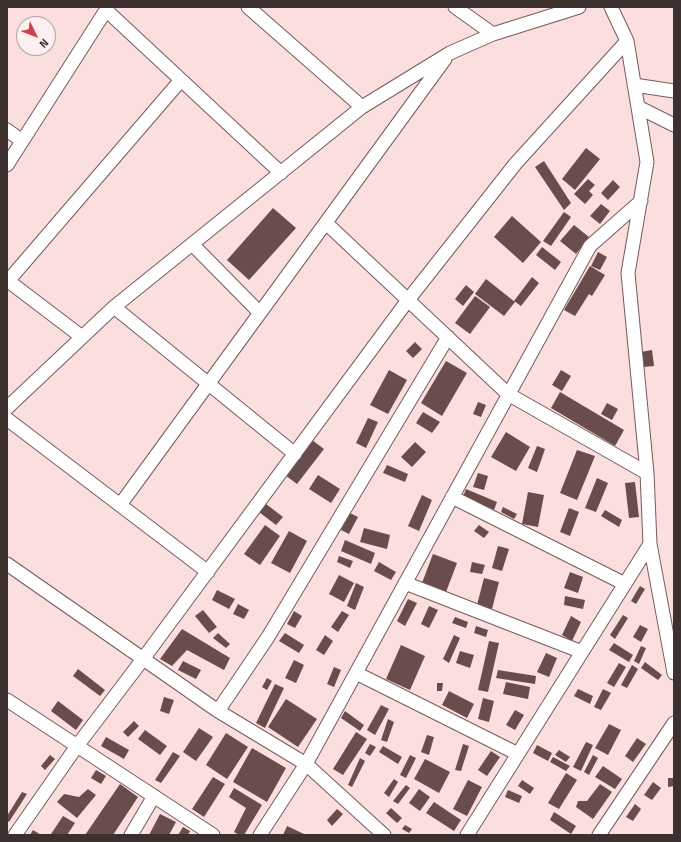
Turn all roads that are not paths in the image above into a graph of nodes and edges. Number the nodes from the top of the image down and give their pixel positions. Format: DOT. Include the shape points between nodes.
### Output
graph roads {
  1 [pos="248,7"];
  2 [pos="455,7"];
  3 [pos="579,7"];
  4 [pos="611,7"];
  5 [pos="107,8"];
  6 [pos="493,34"];
  7 [pos="627,41"];
  8 [pos="450,53"];
  9 [pos="181,80"];
  10 [pos="634,85"];
  11 [pos="674,91"];
  12 [pos="362,107"];
  13 [pos="638,107"];
  14 [pos="674,125"];
  15 [pos="7,130"];
  16 [pos="22,141"];
  17 [pos="7,165"];
  18 [pos="281,173"];
  19 [pos="641,201"];
  20 [pos="326,223"];
  21 [pos="192,244"];
  22 [pos="7,280"];
  23 [pos="408,300"];
  24 [pos="114,307"];
  25 [pos="260,313"];
  26 [pos="82,337"];
  27 [pos="448,337"];
  28 [pos="209,384"];
  29 [pos="508,394"];
  30 [pos="7,408"];
  31 [pos="7,419"];
  32 [pos="295,454"];
  33 [pos="647,473"];
  34 [pos="452,497"];
  35 [pos="120,505"];
  36 [pos="650,544"];
  37 [pos="7,564"];
  38 [pos="208,572"];
  39 [pos="405,583"];
  40 [pos="625,584"];
  41 [pos="582,652"];
  42 [pos="143,659"];
  43 [pos="356,673"];
  44 [pos="674,673"];
  45 [pos="7,700"];
  46 [pos="218,711"];
  47 [pos="674,724"];
  48 [pos="77,746"];
  49 [pos="518,754"];
  50 [pos="306,764"];
  51 [pos="154,796"];
  52 [pos="16,835"];
  53 [pos="131,835"];
  54 [pos="213,835"];
  55 [pos="260,835"];
  56 [pos="384,835"];
  57 [pos="467,835"];
  58 [pos="599,835"];
  1 -- 12 [label="street"];
  2 -- 6 [label="street"];
  3 -- 6 [label="street"];
  4 -- 7 [label="street"];
  5 -- 9 [label="street"];
  5 -- 16 [label="street"];
  6 -- 8 [label="street"];
  7 -- 10 [label="street"];
  7 -- 23 [label="street" via="516,163"];
  8 -- 12 [label="street"];
  8 -- 20 [label="street"];
  9 -- 18 [label="street"];
  9 -- 22 [label="street"];
  10 -- 11 [label="street"];
  10 -- 13 [label="street"];
  12 -- 18 [label="street"];
  13 -- 14 [label="street"];
  13 -- 19 [label="street" via="647,162"];
  15 -- 16 [label="street"];
  16 -- 17 [label="street"];
  18 -- 21 [label="street"];
  19 -- 29 [label="street" via="590,246"];
  19 -- 33 [label="street" via="628,273"];
  20 -- 23 [label="street"];
  20 -- 25 [label="street"];
  21 -- 24 [label="street"];
  21 -- 25 [label="street"];
  22 -- 26 [label="street"];
  23 -- 27 [label="street"];
  23 -- 32 [label="street"];
  24 -- 26 [label="street"];
  24 -- 28 [label="street"];
  25 -- 28 [label="street"];
  26 -- 30 [label="street"];
  27 -- 29 [label="street"];
  27 -- 46 [label="street" via="268,637"];
  28 -- 32 [label="street"];
  28 -- 35 [label="street"];
  29 -- 33 [label="street"];
  29 -- 34 [label="street"];
  31 -- 35 [label="street"];
  32 -- 38 [label="street"];
  33 -- 36 [label="street"];
  34 -- 39 [label="street"];
  34 -- 40 [label="street"];
  35 -- 38 [label="street"];
  36 -- 40 [label="street"];
  36 -- 44 [label="street"];
  37 -- 42 [label="street"];
  38 -- 42 [label="street"];
  39 -- 41 [label="street"];
  39 -- 43 [label="street"];
  40 -- 41 [label="street"];
  41 -- 49 [label="street"];
  42 -- 46 [label="street"];
  42 -- 48 [label="street"];
  43 -- 49 [label="street"];
  43 -- 50 [label="street"];
  45 -- 48 [label="street"];
  46 -- 50 [label="street"];
  47 -- 58 [label="street"];
  48 -- 51 [label="street"];
  48 -- 52 [label="street"];
  49 -- 57 [label="street"];
  50 -- 55 [label="street"];
  50 -- 56 [label="street"];
  51 -- 53 [label="street"];
  51 -- 54 [label="street"];
}
